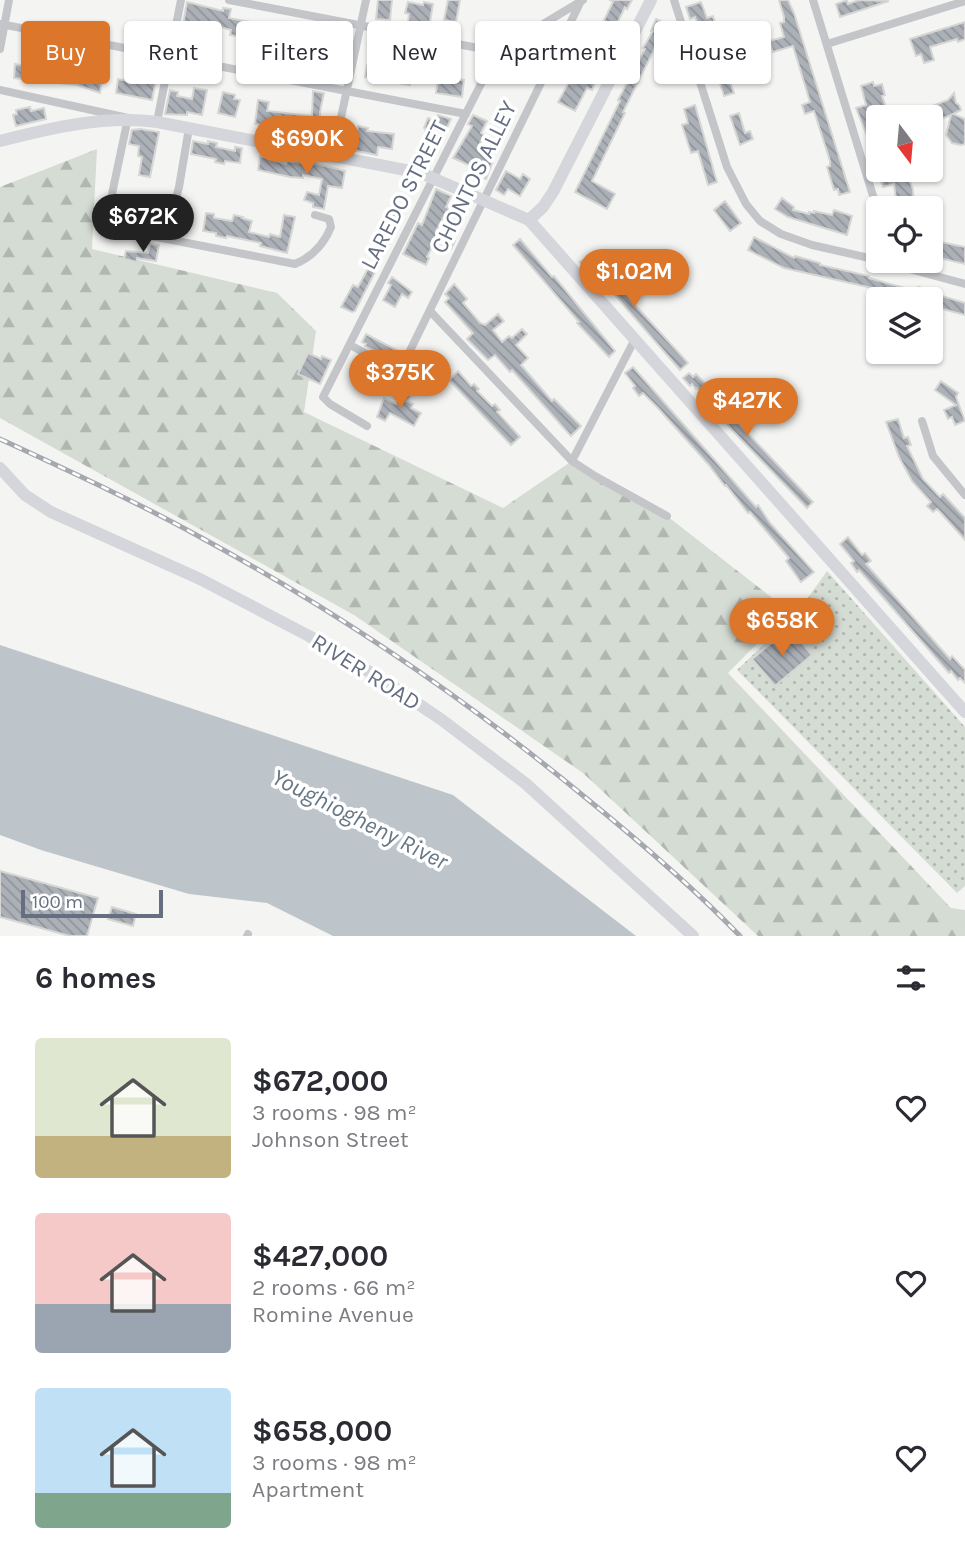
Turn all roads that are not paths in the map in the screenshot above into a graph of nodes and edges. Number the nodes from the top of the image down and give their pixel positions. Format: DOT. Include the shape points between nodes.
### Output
graph roads {
  1 [pos="9,0"];
  2 [pos="181,0"];
  3 [pos="229,0"];
  4 [pos="366,0"];
  5 [pos="651,0"];
  6 [pos="674,0"];
  7 [pos="813,0"];
  8 [pos="582,1"];
  9 [pos="965,1"];
  10 [pos="177,21"];
  11 [pos="549,21"];
  12 [pos="2,24"];
  13 [pos="361,25"];
  14 [pos="827,44"];
  15 [pos="475,47"];
  16 [pos="124,48"];
  17 [pos="0,50"];
  18 [pos="222,67"];
  19 [pos="165,84"];
  20 [pos="482,84"];
  21 [pos="0,90"];
  22 [pos="347,91"];
  23 [pos="466,114"];
  24 [pos="128,118"];
  25 [pos="157,122"];
  26 [pos="189,128"];
  27 [pos="0,141"];
  28 [pos="333,155"];
  29 [pos="434,177"];
  30 [pos="873,196"];
  31 [pos="484,200"];
  32 [pos="315,215"];
  33 [pos="529,220"];
  34 [pos="166,239"];
  35 [pos="866,258"];
  36 [pos="924,273"];
  37 [pos="965,284"];
  38 [pos="430,311"];
  39 [pos="635,339"];
  40 [pos="350,345"];
  41 [pos="922,421"];
  42 [pos="367,426"];
  43 [pos="572,461"];
  44 [pos="0,468"];
  45 [pos="965,495"];
  46 [pos="667,516"];
  47 [pos="965,712"];
  48 [pos="693,936"];
  1 -- 12 [label="street"];
  2 -- 10 [label="street"];
  3 -- 13 [label="street"];
  4 -- 13 [label="street"];
  5 -- 33 [label="street" via="553,192"];
  6 -- 35 [label="street" via="727,167 746,204 760,221 781,234"];
  7 -- 14 [label="street"];
  8 -- 11 [label="street"];
  8 -- 31 [label="street, CHONTOS ALLEY"];
  9 -- 14 [label="street"];
  12 -- 16 [label="street"];
  12 -- 17 [label="street"];
  13 -- 15 [label="street"];
  13 -- 22 [label="street"];
  14 -- 30 [label="street"];
  18 -- 22 [label="street"];
  19 -- 25 [label="street"];
  20 -- 23 [label="street, LAREDO STREET"];
  21 -- 24 [label="street"];
  22 -- 23 [label="street"];
  22 -- 28 [label="street"];
  23 -- 29 [label="street, LAREDO STREET"];
  24 -- 25 [label="street"];
  24 -- 27 [label="street" via="65,125"];
  24 -- 34 [label="street" via="105,227"];
  25 -- 26 [label="street"];
  26 -- 28 [label="street"];
  26 -- 34 [label="street"];
  28 -- 29 [label="street"];
  29 -- 31 [label="street"];
  29 -- 40 [label="street, LAREDO STREET"];
  31 -- 33 [label="street"];
  31 -- 38 [label="street, CHONTOS ALLEY"];
  32 -- 34 [label="street" via="329,219 331,227 316,250 295,264"];
  33 -- 39 [label="street"];
  36 -- 37 [label="street"];
  38 -- 40 [label="street, CHONTOS ALLEY" via="399,368"];
  38 -- 43 [label="street"];
  39 -- 43 [label="street"];
  39 -- 47 [label="street"];
  40 -- 42 [label="street, LAREDO STREET" via="323,397"];
  41 -- 45 [label="street" via="933,456"];
  43 -- 46 [label="street"];
  44 -- 48 [label="street, RIVER ROAD" via="25,495 51,512 200,579 395,688 525,783"];
}
